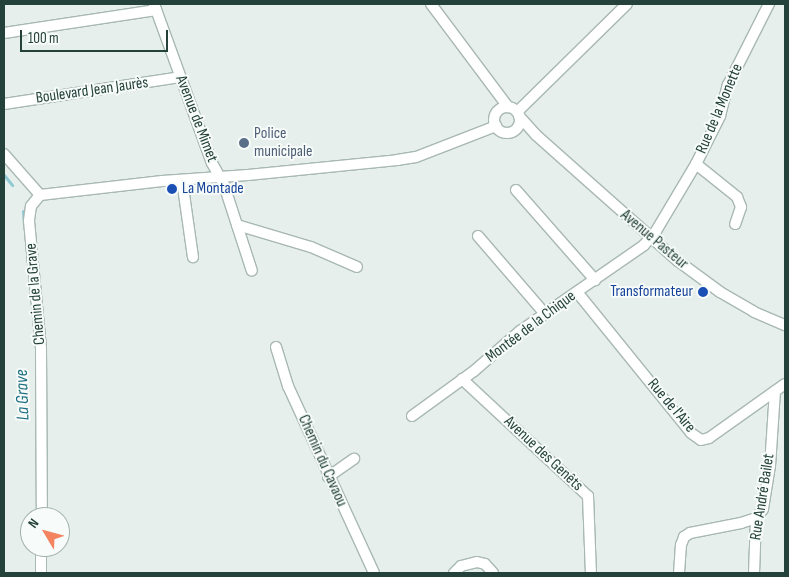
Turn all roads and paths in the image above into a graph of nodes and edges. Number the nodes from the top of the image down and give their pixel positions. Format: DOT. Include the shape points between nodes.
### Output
graph roads {
  1 [pos="431,4"];
  2 [pos="627,4"];
  3 [pos="769,4"];
  4 [pos="155,7"];
  5 [pos="4,33"];
  6 [pos="180,78"];
  7 [pos="498,94"];
  8 [pos="4,104"];
  9 [pos="496,112"];
  10 [pos="515,112"];
  11 [pos="496,126"];
  12 [pos="514,130"];
  13 [pos="536,135"];
  14 [pos="4,154"];
  15 [pos="696,164"];
  16 [pos="221,176"];
  17 [pos="182,180"];
  18 [pos="516,190"];
  19 [pos="40,195"];
  20 [pos="735,224"];
  21 [pos="237,225"];
  22 [pos="478,236"];
  23 [pos="650,238"];
  24 [pos="193,257"];
  25 [pos="357,267"];
  26 [pos="252,271"];
  27 [pos="594,280"];
  28 [pos="577,292"];
  29 [pos="545,314"];
  30 [pos="785,325"];
  31 [pos="276,347"];
  32 [pos="462,379"];
  33 [pos="785,384"];
  34 [pos="775,391"];
  35 [pos="412,416"];
  36 [pos="354,459"];
  37 [pos="328,477"];
  38 [pos="42,507"];
  39 [pos="756,518"];
  40 [pos="41,557"];
  41 [pos="41,573"];
  42 [pos="374,573"];
  43 [pos="454,573"];
  44 [pos="493,573"];
  45 [pos="591,573"];
  46 [pos="679,573"];
  47 [pos="754,573"];
  1 -- 7 [label="street, Avenue Pasteur"];
  2 -- 10 [label="street"];
  3 -- 15 [label="street, Rue de la Monette" via="728,85 720,116"];
  4 -- 5 [label="street"];
  4 -- 6 [label="street, Avenue de Mimet"];
  6 -- 8 [label="street, Boulevard Jean Jaurès"];
  6 -- 16 [label="street, Avenue de Mimet" via="212,163"];
  7 -- 9 [label="street"];
  7 -- 10 [label="street, Avenue Pasteur"];
  9 -- 10 [label="street"];
  9 -- 11 [label="street"];
  10 -- 12 [label="street" via="519,124"];
  10 -- 13 [label="street, Avenue Pasteur"];
  11 -- 12 [label="street" via="502,132"];
  11 -- 16 [label="street" via="416,157"];
  12 -- 13 [label="street, Avenue Pasteur"];
  13 -- 23 [label="street, Avenue Pasteur"];
  14 -- 19 [label="street"];
  15 -- 20 [label="street" via="737,196 741,207"];
  15 -- 23 [label="street, Rue de la Monette"];
  16 -- 17 [label="street"];
  16 -- 21 [label="street"];
  17 -- 19 [label="street"];
  17 -- 24 [label="street"];
  18 -- 27 [label="street"];
  19 -- 38 [label="street, Chemin de la Grave" via="31,206 29,221 41,348"];
  21 -- 25 [label="street" via="311,247"];
  21 -- 26 [label="street"];
  22 -- 29 [label="street"];
  23 -- 27 [label="street, Montée de la Chique"];
  23 -- 30 [label="street, Avenue Pasteur" via="720,292"];
  27 -- 28 [label="street, Montée de la Chique"];
  28 -- 29 [label="street, Montée de la Chique"];
  28 -- 34 [label="street, Rue de l'Aire" via="691,433 701,440 709,438"];
  29 -- 32 [label="street, Montée de la Chique"];
  31 -- 37 [label="street, Chemin du Cavaou" via="288,386"];
  32 -- 35 [label="street, Montée de la Chique"];
  32 -- 45 [label="street, Avenue des Genêts" via="588,496"];
  33 -- 34 [label="street, Rue de l'Aire"];
  34 -- 39 [label="street, Rue André Bailet" via="770,466 763,509"];
  36 -- 37 [label="street"];
  37 -- 42 [label="street, Chemin du Cavaou"];
  39 -- 46 [label="street" via="741,524 690,532 681,545"];
  39 -- 47 [label="street, Rue André Bailet"];
  40 -- 41 [label="street"];
  43 -- 44 [label="street" via="461,566 477,562 485,564"];
}
